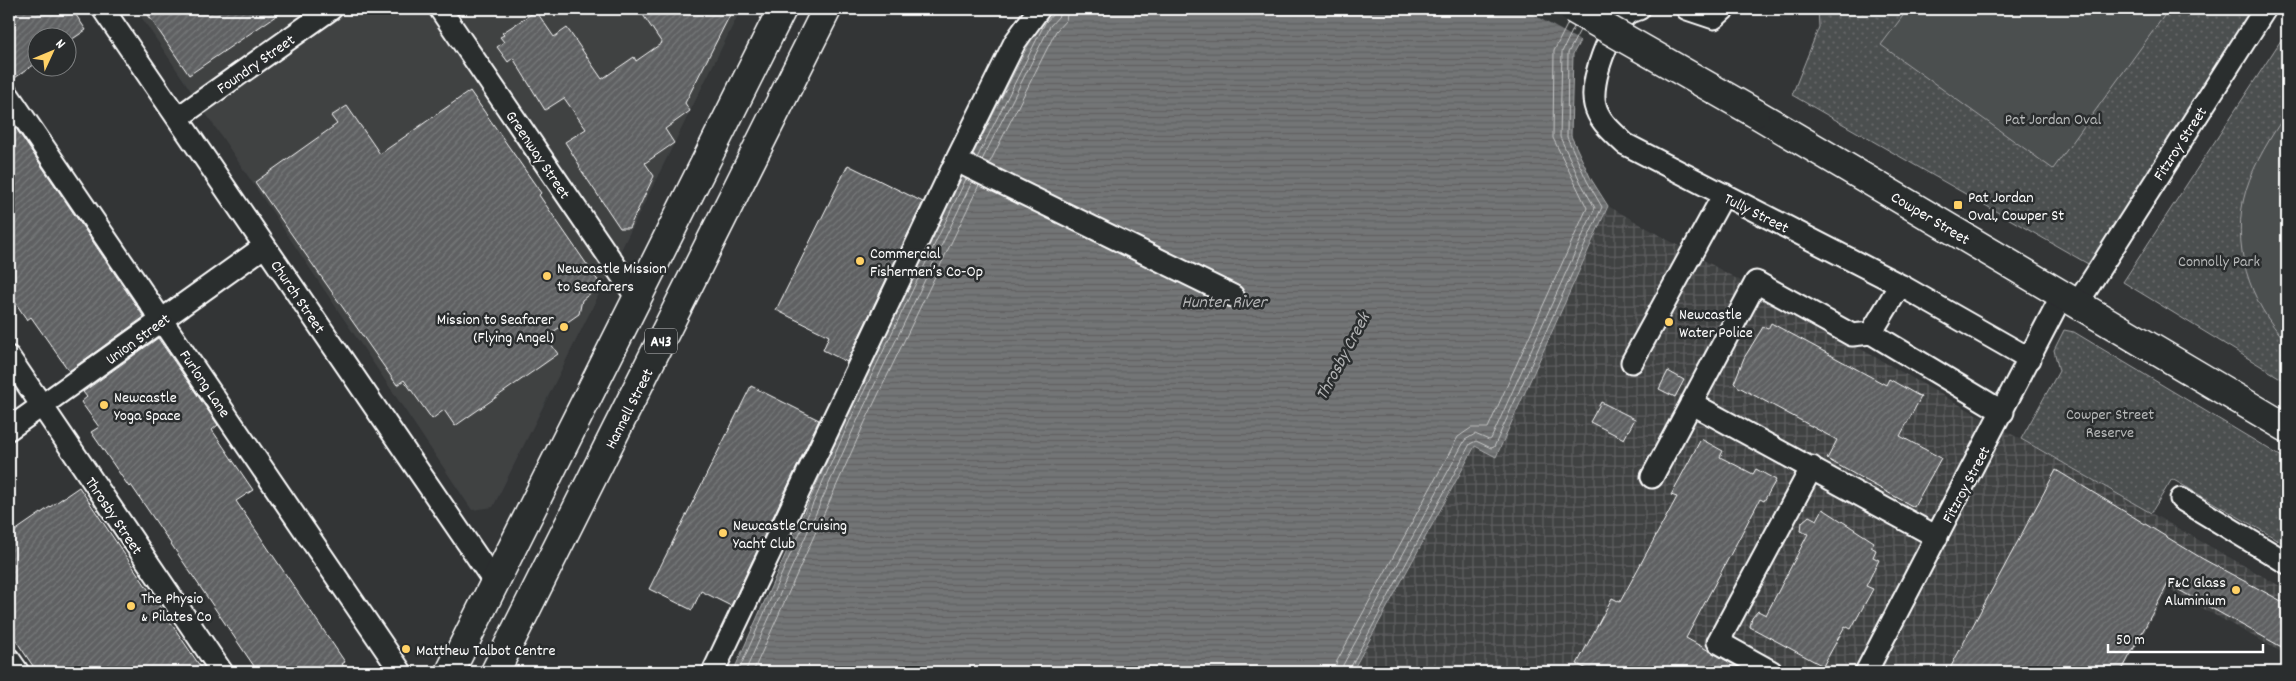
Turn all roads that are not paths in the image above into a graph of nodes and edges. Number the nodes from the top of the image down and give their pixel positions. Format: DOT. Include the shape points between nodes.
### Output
graph roads {
  1 [pos="103,9"];
  2 [pos="331,9"];
  3 [pos="440,9"];
  4 [pos="782,9"];
  5 [pos="827,9"];
  6 [pos="1039,9"];
  7 [pos="1573,9"];
  8 [pos="1639,9"];
  9 [pos="1687,9"];
  10 [pos="1724,9"];
  11 [pos="2265,9"];
  12 [pos="9,96"];
  13 [pos="179,117"];
  14 [pos="967,166"];
  15 [pos="1724,194"];
  16 [pos="264,246"];
  17 [pos="1900,285"];
  18 [pos="1233,296"];
  19 [pos="637,298"];
  20 [pos="2070,299"];
  21 [pos="163,320"];
  22 [pos="1871,333"];
  23 [pos="9,357"];
  24 [pos="2030,359"];
  25 [pos="1632,362"];
  26 [pos="1691,403"];
  27 [pos="42,406"];
  28 [pos="2003,412"];
  29 [pos="2287,428"];
  30 [pos="9,429"];
  31 [pos="1812,467"];
  32 [pos="1652,477"];
  33 [pos="2181,499"];
  34 [pos="1937,537"];
  35 [pos="2287,563"];
  36 [pos="495,583"];
  37 [pos="9,659"];
  38 [pos="18,672"];
  39 [pos="222,672"];
  40 [pos="401,672"];
  41 [pos="450,672"];
  42 [pos="495,672"];
  43 [pos="714,672"];
  44 [pos="1772,672"];
  45 [pos="1866,672"];
  1 -- 13 [label="street, Church Street"];
  2 -- 13 [label="street, Foundry Street"];
  3 -- 19 [label="street, Greenway Street"];
  4 -- 19 [label="main road, A43"];
  5 -- 42 [label="main road, Hannell Street / A43"];
  6 -- 43 [label="street" via="1015,42 956,161"];
  7 -- 20 [label="main road, Cowper Street, bridge"];
  8 -- 15 [label="street, Tully Street" via="1628,14 1618,26 1598,66 1594,85 1595,105 1603,123 1625,144"];
  9 -- 10 [label="street" via="1714,18"];
  11 -- 20 [label="street, Fitzroy Street"];
  12 -- 21 [label="street, Furlong Lane"];
  13 -- 16 [label="street, Church Street"];
  14 -- 18 [label="street"];
  15 -- 17 [label="street, Tully Street"];
  15 -- 25 [label="street"];
  16 -- 21 [label="street, Union Street"];
  16 -- 36 [label="street, Church Street"];
  17 -- 22 [label="street"];
  17 -- 24 [label="street, Tully Street"];
  19 -- 36 [label="main road, A43"];
  20 -- 24 [label="street, Fitzroy Street"];
  20 -- 29 [label="main road, Cowper Street"];
  21 -- 27 [label="street, Union Street"];
  21 -- 40 [label="street, Furlong Lane"];
  22 -- 26 [label="street" via="1852,335 1756,282"];
  22 -- 28 [label="street"];
  23 -- 27 [label="street, Throsby Street"];
  24 -- 28 [label="street, Fitzroy Street"];
  26 -- 31 [label="street"];
  26 -- 32 [label="street"];
  27 -- 30 [label="street, Union Street"];
  27 -- 39 [label="street, Throsby Street"];
  28 -- 34 [label="street, Fitzroy Street"];
  31 -- 34 [label="street"];
  31 -- 44 [label="street" via="1718,642"];
  33 -- 35 [label="street"];
  34 -- 45 [label="street, Fitzroy Street"];
  36 -- 41 [label="main road, A43"];
  37 -- 38 [label="street"];
}
